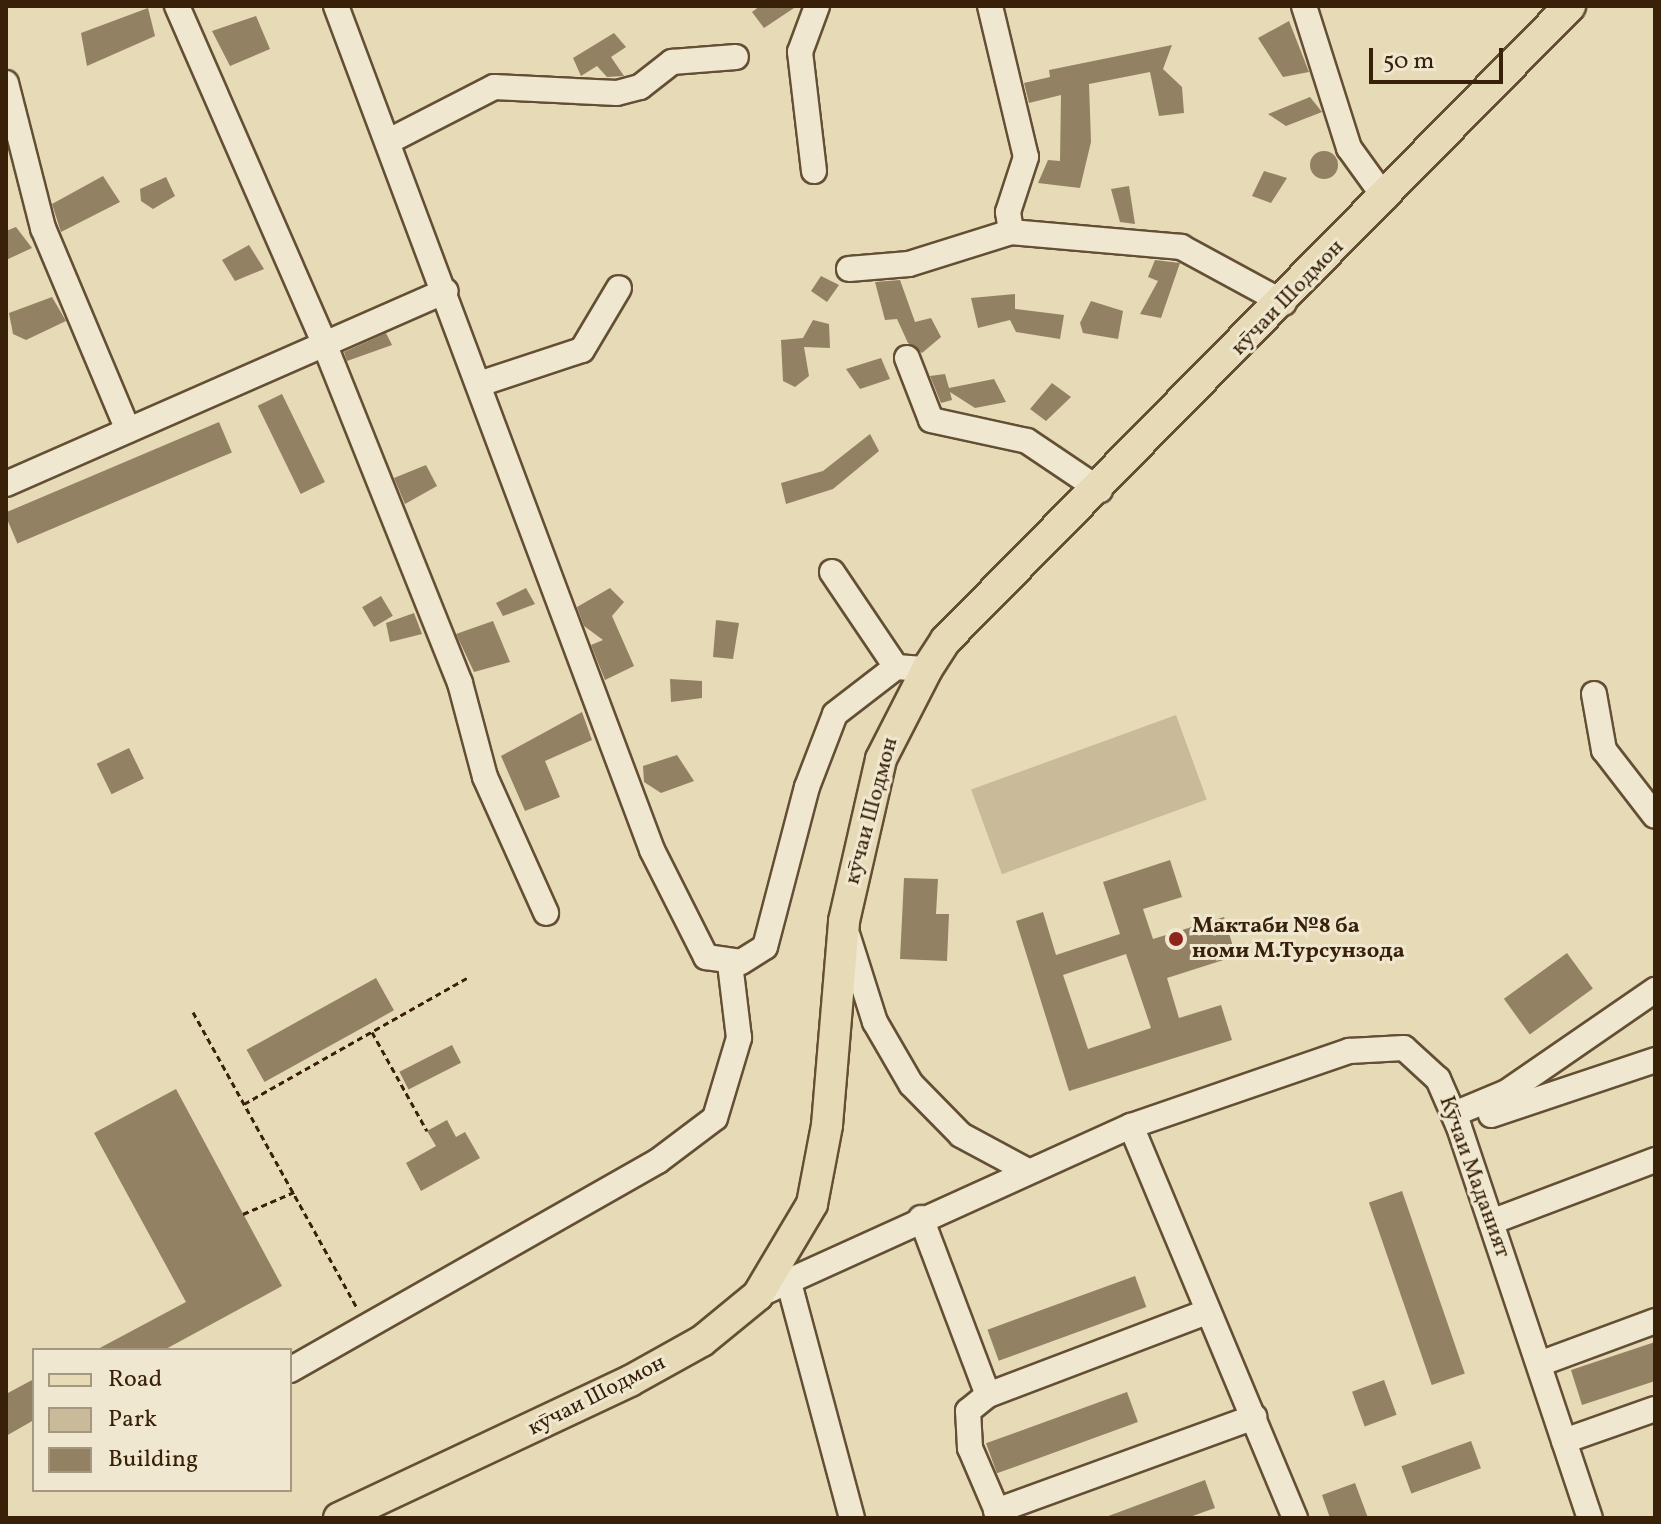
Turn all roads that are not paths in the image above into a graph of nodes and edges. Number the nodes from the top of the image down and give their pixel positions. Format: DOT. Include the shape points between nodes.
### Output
graph roads {
  1 [pos="177,6"];
  2 [pos="336,6"];
  3 [pos="817,6"];
  4 [pos="990,6"];
  5 [pos="1304,6"];
  6 [pos="1570,6"];
  7 [pos="736,57"];
  8 [pos="6,83"];
  9 [pos="391,140"];
  10 [pos="814,171"];
  11 [pos="1385,198"];
  12 [pos="1011,232"];
  13 [pos="849,269"];
  14 [pos="619,288"];
  15 [pos="445,291"];
  16 [pos="1284,303"];
  17 [pos="324,343"];
  18 [pos="907,358"];
  19 [pos="479,384"];
  20 [pos="128,430"];
  21 [pos="6,484"];
  22 [pos="1100,490"];
  23 [pos="832,572"];
  24 [pos="896,667"];
  25 [pos="927,669"];
  26 [pos="1594,694"];
  27 [pos="1655,816"];
  28 [pos="546,913"];
  29 [pos="844,921"];
  30 [pos="730,964"];
  31 [pos="1655,990"];
  32 [pos="1655,1060"];
  33 [pos="1456,1120"];
  34 [pos="1131,1126"];
  35 [pos="1655,1160"];
  36 [pos="1026,1170"];
  37 [pos="921,1218"];
  38 [pos="1491,1222"];
  39 [pos="789,1283"];
  40 [pos="758,1295"];
  41 [pos="1204,1313"];
  42 [pos="1655,1321"];
  43 [pos="1539,1364"];
  44 [pos="292,1369"];
  45 [pos="988,1395"];
  46 [pos="1655,1409"];
  47 [pos="1254,1417"];
  48 [pos="1564,1441"];
  49 [pos="998,1515"];
  50 [pos="1293,1517"];
  51 [pos="339,1518"];
  52 [pos="852,1518"];
  53 [pos="1590,1518"];
  1 -- 17 [label="street"];
  2 -- 9 [label="street"];
  3 -- 10 [label="street" via="800,52"];
  4 -- 12 [label="street" via="1026,157 1008,212"];
  5 -- 11 [label="street" via="1349,148"];
  6 -- 11 [label="main road, кӯчаи Шодмон"];
  7 -- 9 [label="street" via="672,62 640,87 617,93 494,87"];
  8 -- 20 [label="street" via="43,228"];
  9 -- 15 [label="street"];
  11 -- 16 [label="main road, кӯчаи Шодмон"];
  12 -- 13 [label="street" via="909,264"];
  12 -- 16 [label="street" via="1181,247"];
  14 -- 19 [label="street" via="582,350"];
  15 -- 17 [label="street"];
  15 -- 19 [label="street"];
  16 -- 22 [label="main road, кӯчаи Шодмон"];
  17 -- 20 [label="street"];
  17 -- 28 [label="street" via="460,683 485,777"];
  18 -- 22 [label="street" via="931,420 1027,441"];
  19 -- 30 [label="street" via="652,850 702,954"];
  20 -- 21 [label="street"];
  22 -- 25 [label="main road, кӯчаи Шодмон" via="946,640"];
  23 -- 24 [label="street"];
  24 -- 25 [label="street"];
  24 -- 30 [label="street" via="853,696 823,734 765,947"];
  25 -- 29 [label="main road, кӯчаи Шодмон" via="881,759"];
  26 -- 27 [label="street" via="1604,750"];
  29 -- 36 [label="street" via="875,1022 911,1084 961,1135"];
  29 -- 40 [label="main road, кӯчаи Шодмон" via="820,1171 797,1234"];
  30 -- 44 [label="street" via="739,1038 715,1118 658,1161"];
  31 -- 33 [label="street" via="1507,1092"];
  32 -- 33 [label="street"];
  33 -- 34 [label="street, Кӯчаи Маданият" via="1423,1059 1377,1045"];
  33 -- 38 [label="street, Кӯчаи Маданият"];
  34 -- 36 [label="street, Кӯчаи Маданият"];
  34 -- 41 [label="street"];
  35 -- 38 [label="street"];
  36 -- 37 [label="street, Кӯчаи Маданият"];
  37 -- 39 [label="street, Кӯчаи Маданият"];
  37 -- 45 [label="street"];
  38 -- 43 [label="street, Кӯчаи Маданият"];
  39 -- 40 [label="street, Кӯчаи Маданият"];
  39 -- 52 [label="street"];
  40 -- 51 [label="main road, кӯчаи Шодмон" via="702,1341 630,1381"];
  41 -- 45 [label="street"];
  41 -- 47 [label="street"];
  42 -- 43 [label="street"];
  43 -- 48 [label="street, Кӯчаи Маданият"];
  45 -- 49 [label="street" via="968,1411 970,1448"];
  46 -- 48 [label="street"];
  47 -- 49 [label="street"];
  47 -- 50 [label="street"];
  48 -- 53 [label="street, Кӯчаи Маданият"];
}
